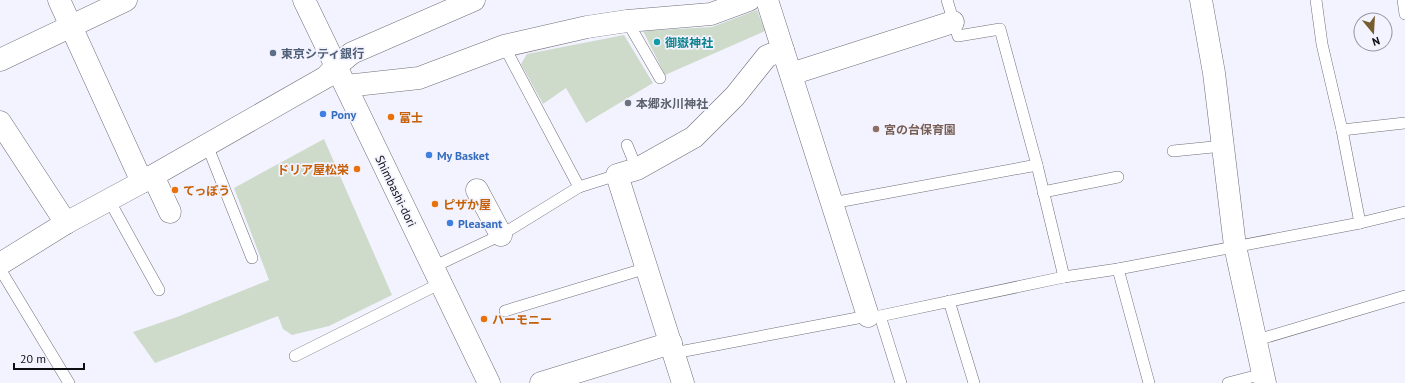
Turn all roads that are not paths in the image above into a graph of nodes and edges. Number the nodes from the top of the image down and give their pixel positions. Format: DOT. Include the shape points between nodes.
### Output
graph roads {
  1 [pos="59,0"];
  2 [pos="126,0"];
  3 [pos="304,0"];
  4 [pos="474,0"];
  5 [pos="749,0"];
  6 [pos="767,0"];
  7 [pos="947,0"];
  8 [pos="1201,0"];
  9 [pos="1316,0"];
  10 [pos="1404,0"];
  11 [pos="452,4"];
  12 [pos="1405,14"];
  13 [pos="627,21"];
  14 [pos="953,22"];
  15 [pos="72,26"];
  16 [pos="504,46"];
  17 [pos="783,50"];
  18 [pos="0,60"];
  19 [pos="336,66"];
  20 [pos="791,74"];
  21 [pos="660,78"];
  22 [pos="346,86"];
  23 [pos="0,122"];
  24 [pos="1405,123"];
  25 [pos="1342,130"];
  26 [pos="207,145"];
  27 [pos="627,145"];
  28 [pos="1222,146"];
  29 [pos="1173,151"];
  30 [pos="1037,165"];
  31 [pos="627,172"];
  32 [pos="1118,177"];
  33 [pos="148,179"];
  34 [pos="579,187"];
  35 [pos="477,190"];
  36 [pos="1043,192"];
  37 [pos="109,200"];
  38 [pos="832,203"];
  39 [pos="170,212"];
  40 [pos="1405,212"];
  41 [pos="66,223"];
  42 [pos="1360,223"];
  43 [pos="501,235"];
  44 [pos="1235,246"];
  45 [pos="252,258"];
  46 [pos="0,264"];
  47 [pos="647,268"];
  48 [pos="0,269"];
  49 [pos="1118,269"];
  50 [pos="437,275"];
  51 [pos="1064,277"];
  52 [pos="159,290"];
  53 [pos="1405,296"];
  54 [pos="949,301"];
  55 [pos="506,311"];
  56 [pos="874,316"];
  57 [pos="1257,340"];
  58 [pos="672,348"];
  59 [pos="295,356"];
  60 [pos="1264,378"];
  61 [pos="69,383"];
  62 [pos="489,383"];
  63 [pos="541,383"];
  64 [pos="683,383"];
  65 [pos="901,383"];
  66 [pos="974,383"];
  67 [pos="1149,383"];
  68 [pos="1228,383"];
  1 -- 15 [label="street"];
  2 -- 15 [label="street"];
  3 -- 19 [label="street, Shimbashi-dori"];
  4 -- 11 [label="street"];
  5 -- 13 [label="street" via="711,14"];
  6 -- 17 [label="street"];
  7 -- 14 [label="lane"];
  8 -- 28 [label="street" via="1214,73"];
  9 -- 25 [label="lane" via="1322,44"];
  10 -- 12 [label="lane"];
  11 -- 19 [label="street" via="352,53"];
  13 -- 16 [label="street" via="587,27"];
  13 -- 21 [label="lane"];
  14 -- 20 [label="street"];
  14 -- 30 [label="lane" via="958,36 1000,29"];
  15 -- 18 [label="street"];
  15 -- 33 [label="street"];
  16 -- 22 [label="street" via="419,78"];
  16 -- 34 [label="lane"];
  17 -- 20 [label="street"];
  17 -- 31 [label="street" via="767,56 735,96 694,137"];
  19 -- 22 [label="street, Shimbashi-dori"];
  19 -- 26 [label="street" via="326,76"];
  20 -- 38 [label="street"];
  22 -- 50 [label="street, Shimbashi-dori"];
  23 -- 41 [label="street"];
  24 -- 25 [label="lane"];
  25 -- 42 [label="lane"];
  26 -- 33 [label="street"];
  26 -- 45 [label="lane"];
  27 -- 31 [label="lane"];
  28 -- 29 [label="lane"];
  28 -- 44 [label="street"];
  30 -- 36 [label="lane"];
  30 -- 38 [label="lane"];
  31 -- 34 [label="lane"];
  31 -- 47 [label="street"];
  32 -- 36 [label="lane"];
  33 -- 37 [label="street"];
  33 -- 39 [label="street"];
  34 -- 43 [label="lane"];
  35 -- 43 [label="street"];
  36 -- 51 [label="lane"];
  37 -- 41 [label="street"];
  37 -- 52 [label="lane"];
  38 -- 56 [label="street"];
  40 -- 42 [label="lane"];
  41 -- 46 [label="street"];
  42 -- 44 [label="lane"];
  43 -- 50 [label="lane"];
  44 -- 49 [label="lane"];
  44 -- 57 [label="street"];
  47 -- 55 [label="lane"];
  47 -- 58 [label="street"];
  48 -- 61 [label="lane"];
  49 -- 51 [label="lane"];
  49 -- 67 [label="lane"];
  50 -- 59 [label="lane"];
  50 -- 62 [label="street, Shimbashi-dori"];
  51 -- 54 [label="lane"];
  53 -- 57 [label="lane"];
  54 -- 56 [label="lane"];
  54 -- 66 [label="lane"];
  56 -- 58 [label="lane"];
  56 -- 65 [label="lane"];
  57 -- 60 [label="street"];
  58 -- 63 [label="street"];
  58 -- 64 [label="street"];
  60 -- 68 [label="lane"];
}
